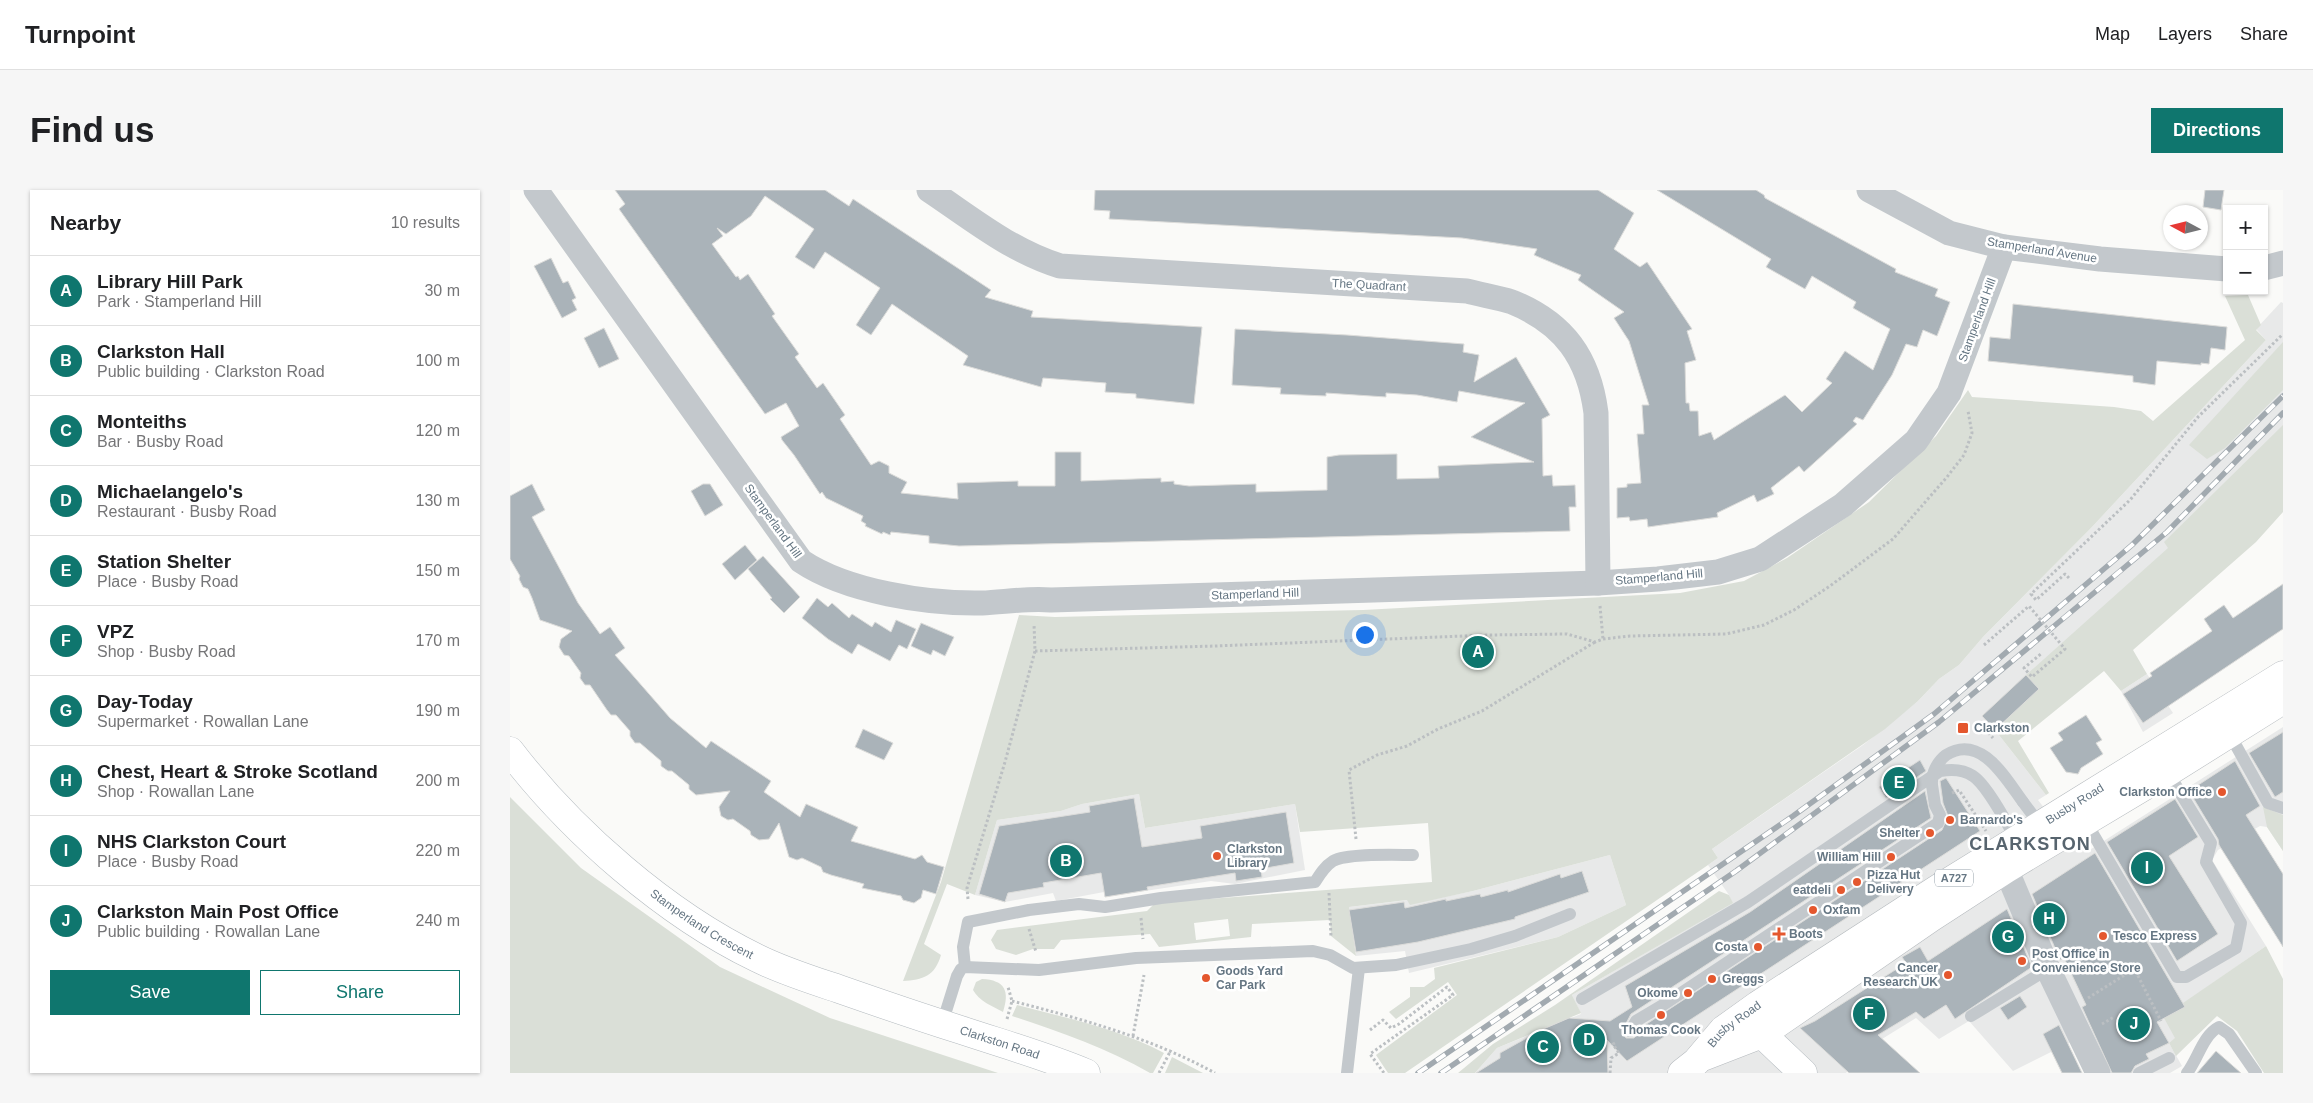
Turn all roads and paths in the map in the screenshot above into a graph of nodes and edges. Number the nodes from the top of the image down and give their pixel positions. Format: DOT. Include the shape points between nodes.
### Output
graph roads {
  1 [pos="536,190"];
  2 [pos="929,190"];
  3 [pos="1869,190"];
  4 [pos="2004,247"];
  5 [pos="2283,263"];
  6 [pos="2268,267"];
  7 [pos="2223,269"];
  8 [pos="2283,334"];
  9 [pos="2069,578"];
  10 [pos="1598,583"];
  11 [pos="1603,639"];
  12 [pos="1595,642"];
  13 [pos="1984,645"];
  14 [pos="1035,651"];
  15 [pos="2042,653"];
  16 [pos="2283,675"];
  17 [pos="2283,700"];
  18 [pos="2229,732"];
  19 [pos="510,751"];
  20 [pos="2162,763"];
  21 [pos="1959,790"];
  22 [pos="2283,808"];
  23 [pos="1973,811"];
  24 [pos="2086,822"];
  25 [pos="2041,826"];
  26 [pos="2017,841"];
  27 [pos="1413,855"];
  28 [pos="1358,856"];
  29 [pos="1326,867"];
  30 [pos="2006,868"];
  31 [pos="968,899"];
  32 [pos="1570,914"];
  33 [pos="1028,925"];
  34 [pos="1331,936"];
  35 [pos="1143,938"];
  36 [pos="1035,950"];
  37 [pos="1144,958"];
  38 [pos="965,967"];
  39 [pos="1359,968"];
  40 [pos="2048,969"];
  41 [pos="1582,999"];
  42 [pos="1012,1001"];
  43 [pos="2068,1010"];
  44 [pos="1971,1016"];
  45 [pos="2161,1021"];
  46 [pos="1732,1023"];
  47 [pos="942,1024"];
  48 [pos="1399,1024"];
  49 [pos="1630,1031"];
  50 [pos="1762,1034"];
  51 [pos="1132,1036"];
  52 [pos="1615,1042"];
  53 [pos="1171,1050"];
  54 [pos="2169,1058"];
  55 [pos="1695,1067"];
  56 [pos="1086,1073"];
  57 [pos="1159,1073"];
  58 [pos="1215,1073"];
  59 [pos="1347,1073"];
  60 [pos="1384,1073"];
  61 [pos="1610,1073"];
  62 [pos="1803,1073"];
  63 [pos="2098,1073"];
  64 [pos="2139,1073"];
  65 [pos="2187,1073"];
  66 [pos="2256,1073"];
  1 -- 10 [label="street, Stamperland Hill" via="802,561 846,583 955,603"];
  2 -- 10 [label="street, The Quadrant" via="1035,258 1060,266 1466,290 1510,302 1538,315 1580,356 1592,388 1596,413"];
  3 -- 4 [label="street, Stamperland Avenue" via="1950,233"];
  4 -- 7 [label="street, Stamperland Avenue"];
  4 -- 10 [label="street, Stamperland Hill" via="1949,393 1916,441 1843,505 1760,559 1718,572"];
  5 -- 6 [label="street"];
  8 -- 9 [label="path" via="2198,417 2130,500 2031,594 2036,600 2065,574"];
  10 -- 11 [label="path"];
  12 -- 28 [label="path" via="1482,711 1349,770"];
  13 -- 15 [label="path, bridge" via="2029,606 2065,649 2032,677 2024,668"];
  14 -- 31 [label="path" via="967,888"];
  16 -- 20 [label="main road, Busby Road / A727"];
  17 -- 18 [label="main road, Busby Road / A727"];
  18 -- 20 [label="main road, Busby Road / A727"];
  18 -- 22 [label="lane" via="2268,803"];
  19 -- 47 [label="main road, Stamperland Crescent" via="562,812 666,902 715,936 768,963"];
  20 -- 24 [label="main road, Busby Road / A727"];
  20 -- 24 [label="lane" via="2211,843 2206,862 2241,923 2236,948 2186,977 2177,977"];
  20 -- 25 [label="main road, Busby Road / A727"];
  21 -- 23 [label="path"];
  24 -- 30 [label="main road, Busby Road / A727"];
  25 -- 26 [label="main road, Busby Road / A727"];
  25 -- 49 [label="lane, bridge" via="1992,761 1976,751 1953,752 1941,760 1934,772 1932,786 1940,815 1938,823 1636,1021"];
  26 -- 41 [label="lane" via="1979,780 1958,770 1940,771 1748,902"];
  26 -- 46 [label="main road, Busby Road / A727"];
  27 -- 28 [label="lane"];
  28 -- 29 [label="lane" via="1335,860"];
  29 -- 34 [label="path"];
  29 -- 38 [label="lane" via="1315,882 1105,907 1079,904 968,922 963,947"];
  30 -- 40 [label="street"];
  30 -- 50 [label="main road, Busby Road / A727"];
  32 -- 39 [label="lane" via="1471,949 1396,965"];
  33 -- 36 [label="path"];
  35 -- 37 [label="path"];
  37 -- 38 [label="lane" via="1038,970"];
  37 -- 39 [label="lane" via="1313,951"];
  37 -- 51 [label="path" via="1143,986"];
  38 -- 47 [label="lane" via="957,976"];
  39 -- 59 [label="lane"];
  40 -- 43 [label="street"];
  40 -- 44 [label="lane"];
  42 -- 51 [label="path"];
  43 -- 45 [label="path" via="2131,971 2136,972"];
  43 -- 63 [label="street"];
  46 -- 50 [label="main road" via="1746,1025"];
  46 -- 55 [label="main road, Busby Road / A727"];
  47 -- 56 [label="main road, Clarkston Road"];
  48 -- 60 [label="path" via="1447,987 1453,995 1370,1054"];
  50 -- 55 [label="main road, Busby Road / A727"];
  50 -- 62 [label="main road"];
  51 -- 53 [label="path"];
  52 -- 61 [label="path" via="1613,1044 1619,1053 1611,1058"];
  53 -- 57 [label="path"];
  53 -- 58 [label="path"];
  54 -- 64 [label="lane"];
  65 -- 66 [label="lane" via="2212,1031 2219,1027 2229,1034"];
}
